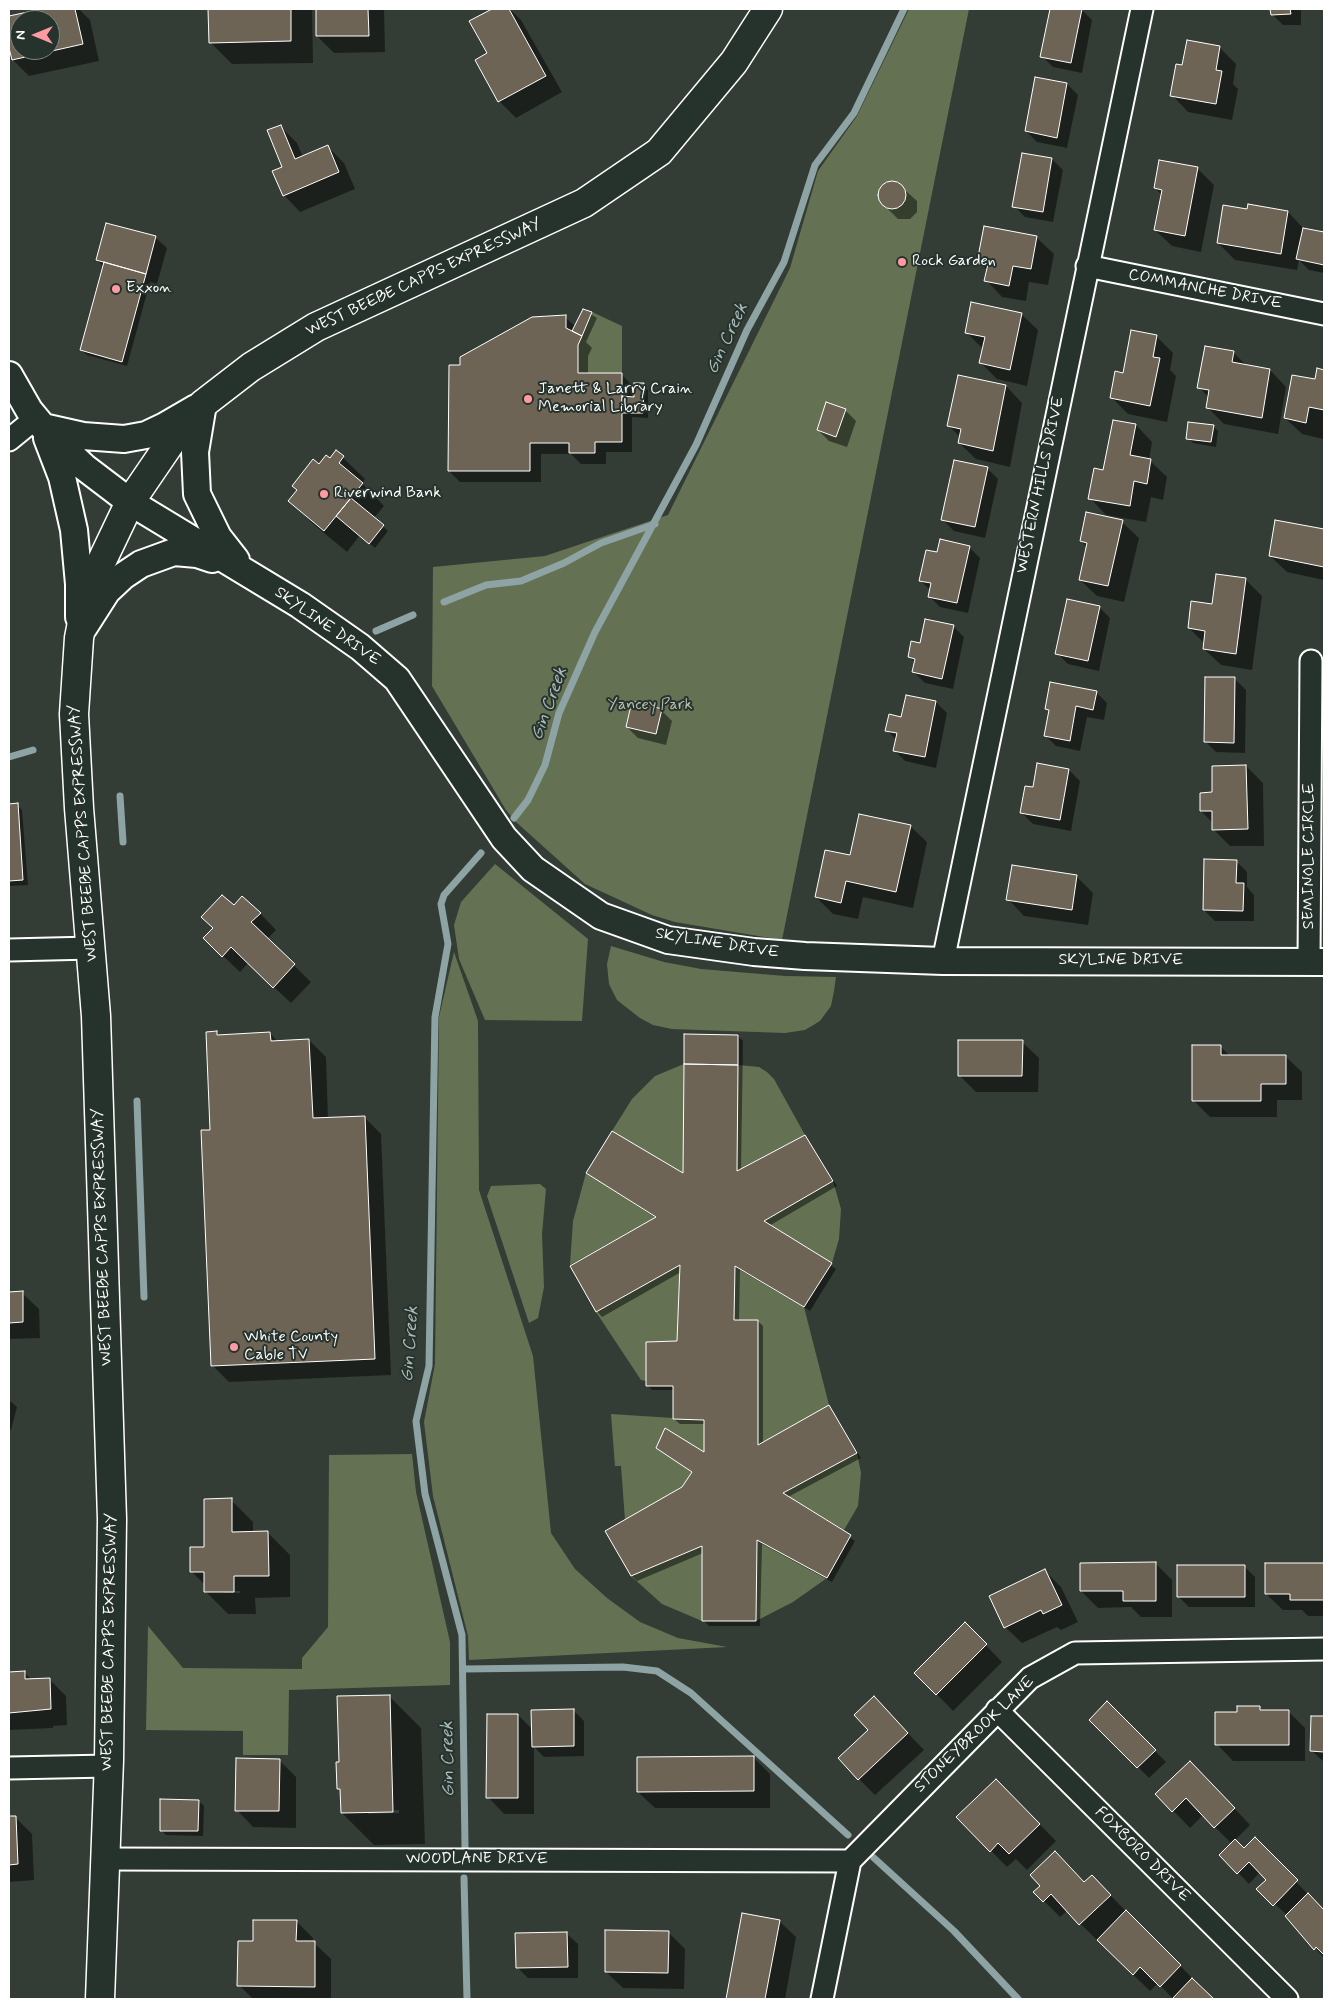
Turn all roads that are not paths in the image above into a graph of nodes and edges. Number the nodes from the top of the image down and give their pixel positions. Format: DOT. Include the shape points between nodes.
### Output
graph roads {
  1 [pos="768,9"];
  2 [pos="1142,9"];
  3 [pos="1087,266"];
  4 [pos="1324,314"];
  5 [pos="9,375"];
  6 [pos="203,404"];
  7 [pos="39,423"];
  8 [pos="9,440"];
  9 [pos="130,502"];
  10 [pos="248,573"];
  11 [pos="79,638"];
  12 [pos="1311,661"];
  13 [pos="92,948"];
  14 [pos="9,950"];
  15 [pos="943,961"];
  16 [pos="1317,962"];
  17 [pos="1324,1649"];
  18 [pos="997,1710"];
  19 [pos="108,1766"];
  20 [pos="9,1768"];
  21 [pos="104,1859"];
  22 [pos="850,1861"];
  23 [pos="100,1999"];
  24 [pos="822,1999"];
  25 [pos="1287,1999"];
  1 -- 6 [label="main road, WEST BEEBE CAPPS EXPRESSWAY" via="734,62 659,152 584,203 316,327 251,367"];
  2 -- 3 [label="street, WESTERN HILLS DRIVE"];
  3 -- 4 [label="street, COMMANCHE DRIVE"];
  3 -- 15 [label="street, WESTERN HILLS DRIVE"];
  5 -- 7 [label="street"];
  6 -- 7 [label="street" via="146,435 124,439 83,436"];
  6 -- 9 [label="main road, WEST BEEBE CAPPS EXPRESSWAY" via="172,438"];
  6 -- 10 [label="street" via="196,452 197,494 218,537"];
  7 -- 8 [label="street"];
  7 -- 9 [label="street, SKYLINE DRIVE" via="84,467"];
  7 -- 11 [label="street" via="62,477 74,530"];
  9 -- 10 [label="street, SKYLINE DRIVE"];
  9 -- 11 [label="main road, WEST BEEBE CAPPS EXPRESSWAY" via="98,569 86,602"];
  10 -- 11 [label="street" via="197,554 174,552 154,558 123,576 107,590"];
  10 -- 15 [label="street, SKYLINE DRIVE" via="360,647 397,679 504,838 533,868 601,916 668,940 754,952"];
  11 -- 13 [label="main road, WEST BEEBE CAPPS EXPRESSWAY" via="74,714"];
  12 -- 16 [label="street, SEMINOLE CIRCLE"];
  13 -- 14 [label="street"];
  13 -- 19 [label="main road, WEST BEEBE CAPPS EXPRESSWAY" via="110,1443 112,1621"];
  15 -- 16 [label="street, SKYLINE DRIVE"];
  17 -- 18 [label="street, STONEYBROOK LANE" via="1075,1653 1030,1678"];
  18 -- 22 [label="street, STONEYBROOK LANE"];
  18 -- 25 [label="street, FOXBORO DRIVE"];
  19 -- 20 [label="street"];
  19 -- 21 [label="main road, WEST BEEBE CAPPS EXPRESSWAY"];
  21 -- 22 [label="street, WOODLANE DRIVE"];
  21 -- 23 [label="main road, WEST BEEBE CAPPS EXPRESSWAY"];
  22 -- 24 [label="street"];
}
